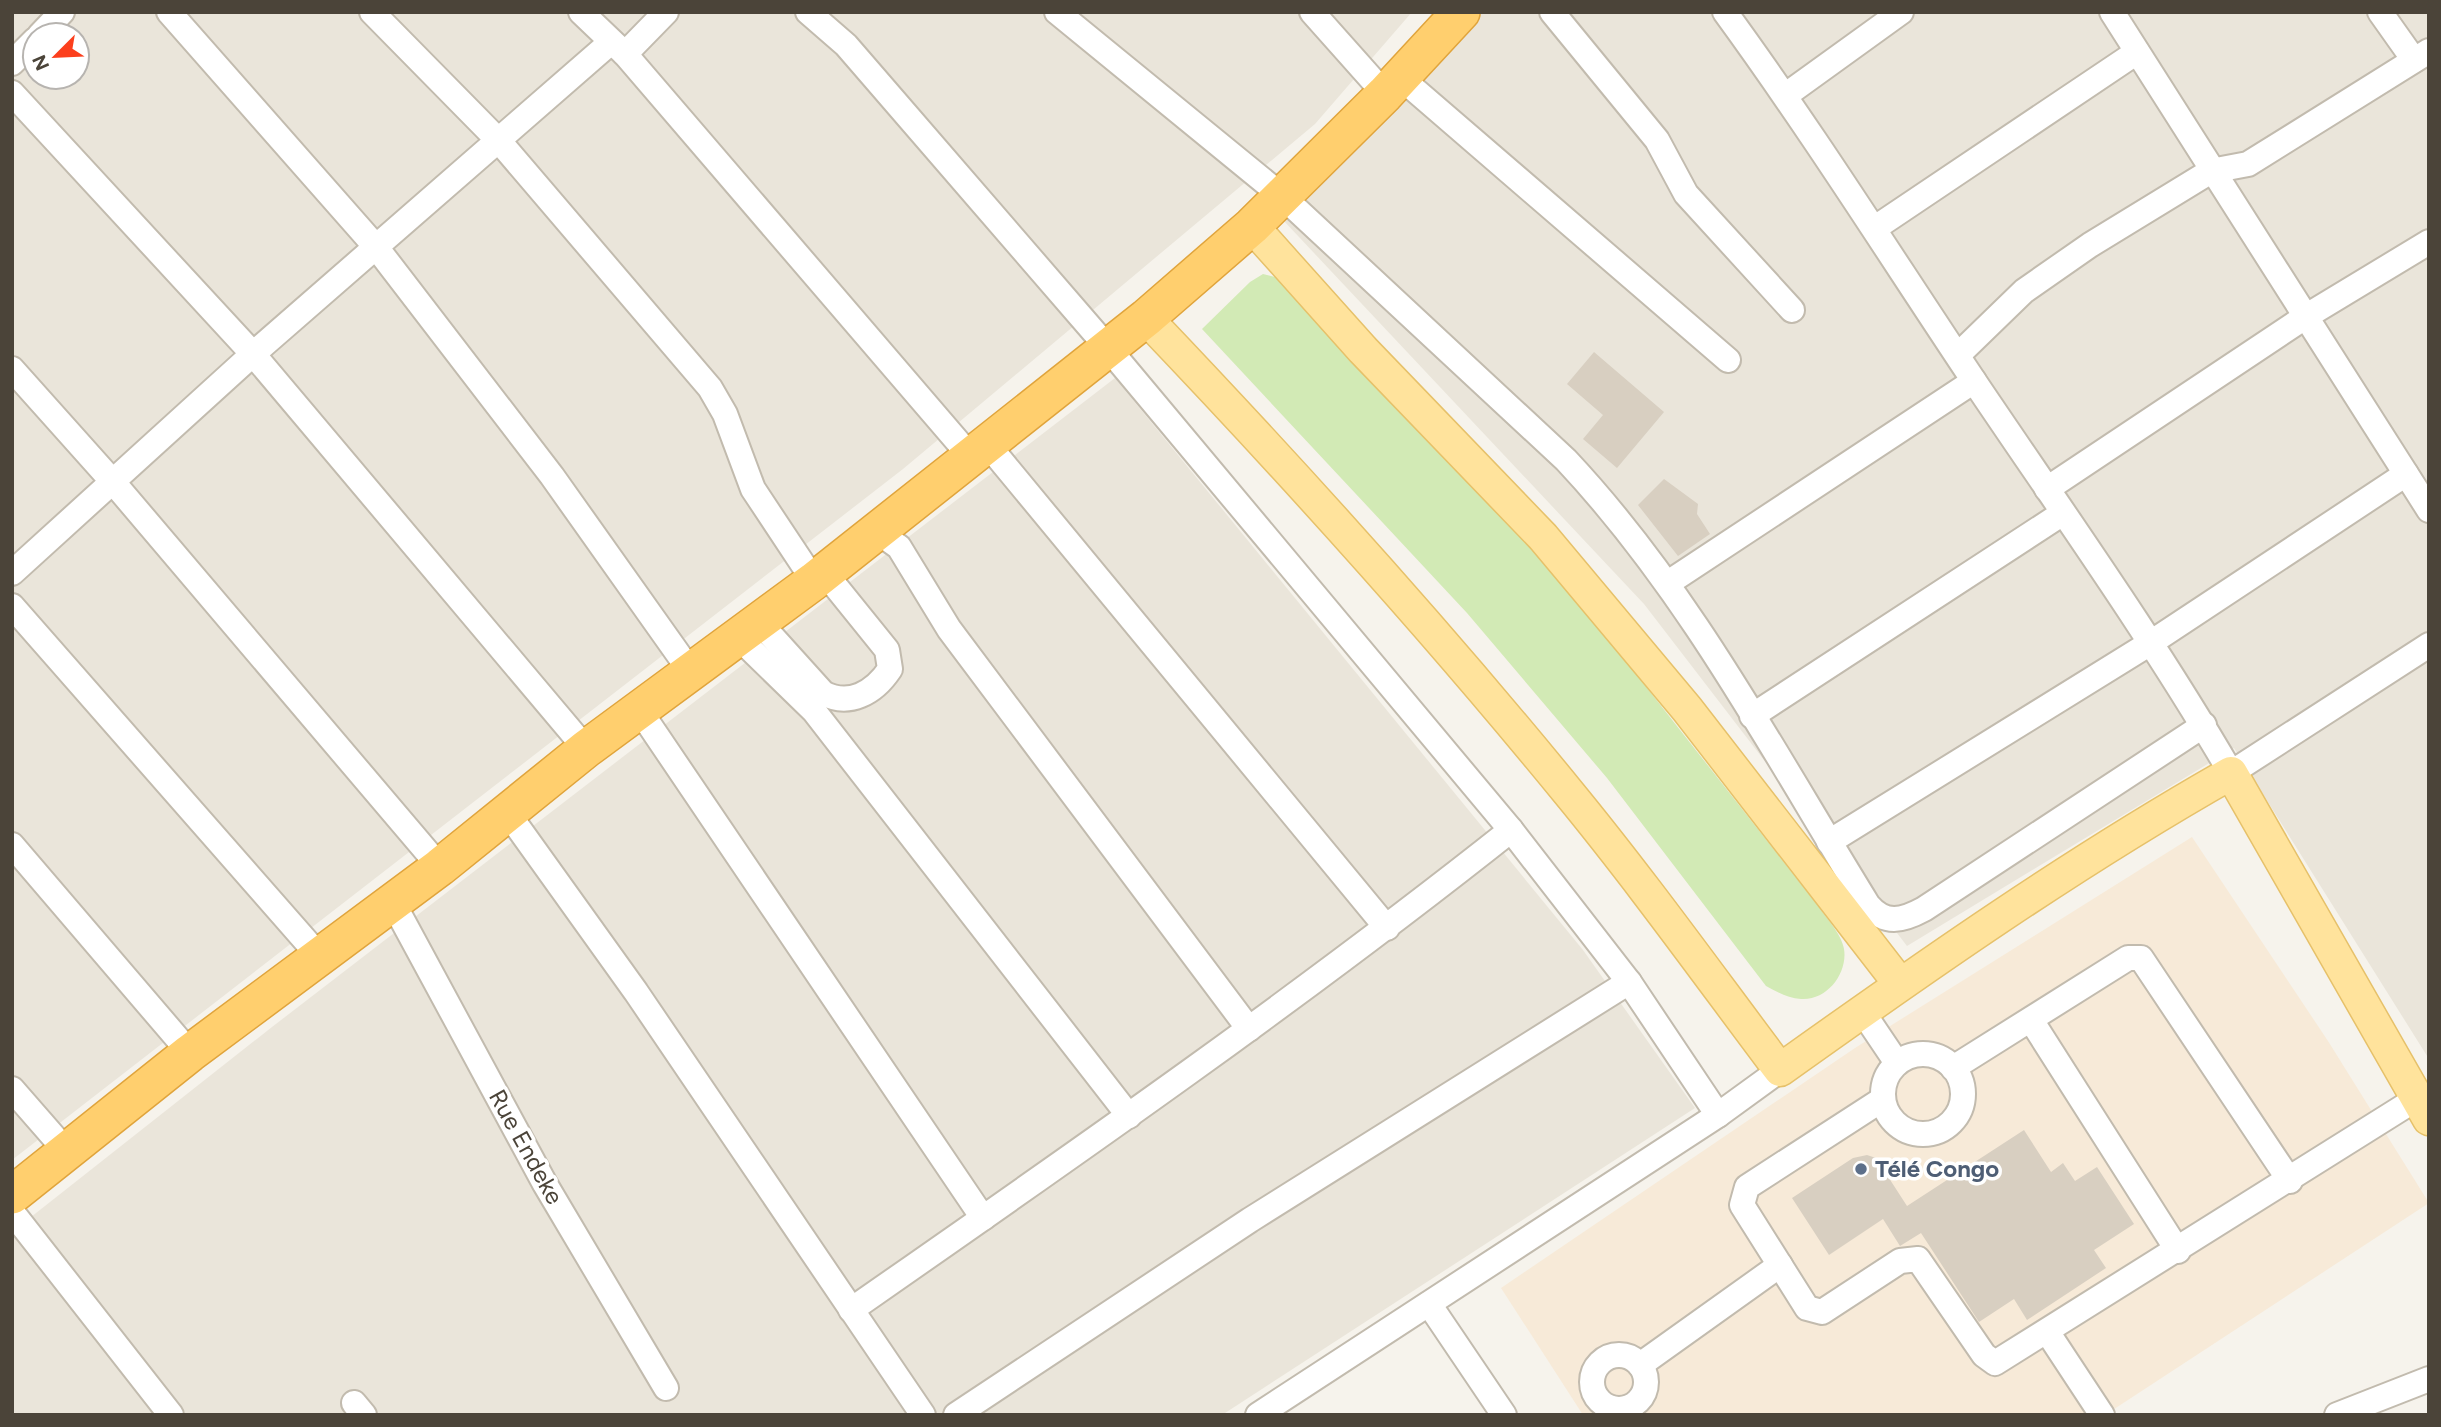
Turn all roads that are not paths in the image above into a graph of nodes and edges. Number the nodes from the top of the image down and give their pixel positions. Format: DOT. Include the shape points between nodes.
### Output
graph roads {
  1 [pos="169,12"];
  2 [pos="372,12"];
  3 [pos="581,12"];
  4 [pos="666,12"];
  5 [pos="808,12"];
  6 [pos="1056,12"];
  7 [pos="1311,12"];
  8 [pos="1461,12"];
  9 [pos="1552,12"];
  10 [pos="1726,12"];
  11 [pos="1900,12"];
  12 [pos="2112,12"];
  13 [pos="2380,12"];
  14 [pos="618,48"];
  15 [pos="2137,52"];
  16 [pos="2421,55"];
  17 [pos="1393,86"];
  18 [pos="12,93"];
  19 [pos="1786,95"];
  20 [pos="499,141"];
  21 [pos="2211,171"];
  22 [pos="1282,196"];
  23 [pos="1252,226"];
  24 [pos="1875,228"];
  25 [pos="2429,242"];
  26 [pos="376,247"];
  27 [pos="1792,310"];
  28 [pos="2305,317"];
  29 [pos="1146,318"];
  30 [pos="1108,348"];
  31 [pos="253,354"];
  32 [pos="1958,355"];
  33 [pos="1728,360"];
  34 [pos="12,369"];
  35 [pos="1974,381"];
  36 [pos="979,451"];
  37 [pos="2406,474"];
  38 [pos="113,482"];
  39 [pos="2047,489"];
  40 [pos="2429,510"];
  41 [pos="2063,513"];
  42 [pos="876,530"];
  43 [pos="12,573"];
  44 [pos="819,577"];
  45 [pos="1668,583"];
  46 [pos="12,606"];
  47 [pos="748,629"];
  48 [pos="2152,642"];
  49 [pos="2429,645"];
  50 [pos="691,673"];
  51 [pos="640,711"];
  52 [pos="1752,716"];
  53 [pos="2204,725"];
  54 [pos="586,749"];
  55 [pos="2231,773"];
  56 [pos="507,813"];
  57 [pos="1511,830"];
  58 [pos="1829,842"];
  59 [pos="12,845"];
  60 [pos="440,867"];
  61 [pos="392,901"];
  62 [pos="1387,928"];
  63 [pos="320,957"];
  64 [pos="1629,982"];
  65 [pos="1900,984"];
  66 [pos="1862,1011"];
  67 [pos="2031,1020"];
  68 [pos="1249,1029"];
  69 [pos="190,1053"];
  70 [pos="1897,1063"];
  71 [pos="1953,1068"];
  72 [pos="1780,1070"];
  73 [pos="12,1089"];
  74 [pos="1883,1099"];
  75 [pos="2422,1109"];
  76 [pos="1718,1115"];
  77 [pos="1129,1116"];
  78 [pos="67,1152"];
  79 [pos="2290,1181"];
  80 [pos="12,1195"];
  81 [pos="12,1212"];
  82 [pos="983,1219"];
  83 [pos="2178,1251"];
  84 [pos="1780,1265"];
  85 [pos="1429,1304"];
  86 [pos="852,1310"];
  87 [pos="2048,1333"];
  88 [pos="1640,1365"];
  89 [pos="2429,1380"];
  90 [pos="666,1388"];
  91 [pos="171,1415"];
  92 [pos="923,1415"];
  93 [pos="956,1415"];
  94 [pos="1258,1415"];
  95 [pos="1504,1415"];
  96 [pos="2102,1415"];
  97 [pos="2337,1415"];
  1 -- 26 [label="street"];
  2 -- 20 [label="street"];
  3 -- 14 [label="street"];
  4 -- 14 [label="street"];
  5 -- 30 [label="street" via="846,45"];
  6 -- 22 [label="street"];
  7 -- 17 [label="street"];
  8 -- 17 [label="highway"];
  9 -- 27 [label="street" via="1657,140 1686,194"];
  10 -- 19 [label="street"];
  11 -- 19 [label="street"];
  12 -- 15 [label="street"];
  13 -- 16 [label="street"];
  14 -- 20 [label="street"];
  14 -- 36 [label="street"];
  15 -- 21 [label="street"];
  15 -- 24 [label="street"];
  16 -- 21 [label="street" via="2248,164"];
  17 -- 22 [label="highway"];
  17 -- 33 [label="street"];
  18 -- 31 [label="street"];
  19 -- 24 [label="street"];
  20 -- 26 [label="street"];
  20 -- 44 [label="street" via="710,388 725,414 753,489"];
  21 -- 28 [label="street"];
  21 -- 32 [label="street" via="2024,291"];
  22 -- 23 [label="highway"];
  22 -- 45 [label="street" via="1566,460"];
  23 -- 29 [label="highway"];
  23 -- 65 [label="main road" via="1363,350 1544,537 1687,709"];
  24 -- 32 [label="street"];
  25 -- 28 [label="street"];
  26 -- 31 [label="street"];
  26 -- 50 [label="street" via="552,476"];
  28 -- 37 [label="street"];
  28 -- 39 [label="street"];
  29 -- 30 [label="highway"];
  29 -- 72 [label="main road" via="1270,448 1570,794"];
  30 -- 36 [label="highway"];
  30 -- 57 [label="street"];
  31 -- 38 [label="street"];
  31 -- 54 [label="street"];
  32 -- 35 [label="street"];
  34 -- 38 [label="street"];
  35 -- 39 [label="street"];
  35 -- 45 [label="street"];
  36 -- 42 [label="highway"];
  36 -- 62 [label="street"];
  37 -- 40 [label="street"];
  37 -- 48 [label="street"];
  38 -- 43 [label="street"];
  38 -- 60 [label="street"];
  39 -- 41 [label="street"];
  41 -- 48 [label="street"];
  41 -- 52 [label="street"];
  42 -- 44 [label="highway"];
  42 -- 68 [label="street" via="899,547 949,628"];
  44 -- 47 [label="highway"];
  44 -- 47 [label="street" via="887,650 890,669 883,681 855,699 836,700"];
  45 -- 52 [label="street"];
  46 -- 63 [label="street"];
  47 -- 50 [label="highway"];
  47 -- 77 [label="street"];
  48 -- 53 [label="street"];
  48 -- 58 [label="street"];
  49 -- 55 [label="street"];
  50 -- 51 [label="highway"];
  51 -- 54 [label="highway"];
  51 -- 82 [label="street"];
  52 -- 58 [label="street"];
  53 -- 55 [label="street"];
  53 -- 58 [label="street" via="1909,917 1889,920 1874,913"];
  54 -- 56 [label="highway"];
  55 -- 65 [label="main road" via="2105,847"];
  55 -- 75 [label="main road"];
  56 -- 60 [label="highway"];
  56 -- 86 [label="street" via="636,992"];
  57 -- 62 [label="street"];
  57 -- 64 [label="street"];
  59 -- 69 [label="street"];
  60 -- 61 [label="highway"];
  61 -- 63 [label="highway"];
  61 -- 90 [label="street, Rue Endeke" via="545,1184"];
  62 -- 68 [label="street"];
  63 -- 69 [label="highway"];
  64 -- 76 [label="street"];
  64 -- 93 [label="street" via="1250,1220"];
  65 -- 66 [label="main road"];
  66 -- 70 [label="street"];
  66 -- 72 [label="main road"];
  67 -- 71 [label="street"];
  67 -- 79 [label="street" via="2128,958 2141,958"];
  67 -- 83 [label="street"];
  68 -- 77 [label="street"];
  69 -- 78 [label="highway"];
  70 -- 71 [label="street" via="1919,1054 1932,1055"];
  70 -- 74 [label="street" via="1885,1079"];
  71 -- 74 [label="street" via="1962,1089 1959,1111 1953,1121 1934,1133 1922,1135 1901,1128 1886,1111"];
  72 -- 76 [label="street"];
  73 -- 78 [label="street"];
  74 -- 84 [label="street" via="1747,1187 1742,1205"];
  75 -- 79 [label="street"];
  76 -- 85 [label="street"];
  77 -- 82 [label="street"];
  78 -- 80 [label="highway"];
  79 -- 83 [label="street"];
  81 -- 91 [label="street"];
  82 -- 86 [label="street"];
  83 -- 87 [label="street"];
  84 -- 87 [label="street" via="1807,1308 1822,1312 1900,1261 1918,1259 1984,1355 1995,1363"];
  84 -- 88 [label="street"];
  85 -- 94 [label="street"];
  85 -- 95 [label="street"];
  86 -- 92 [label="street"];
  87 -- 96 [label="street"];
  89 -- 97 [label="street"];
}
